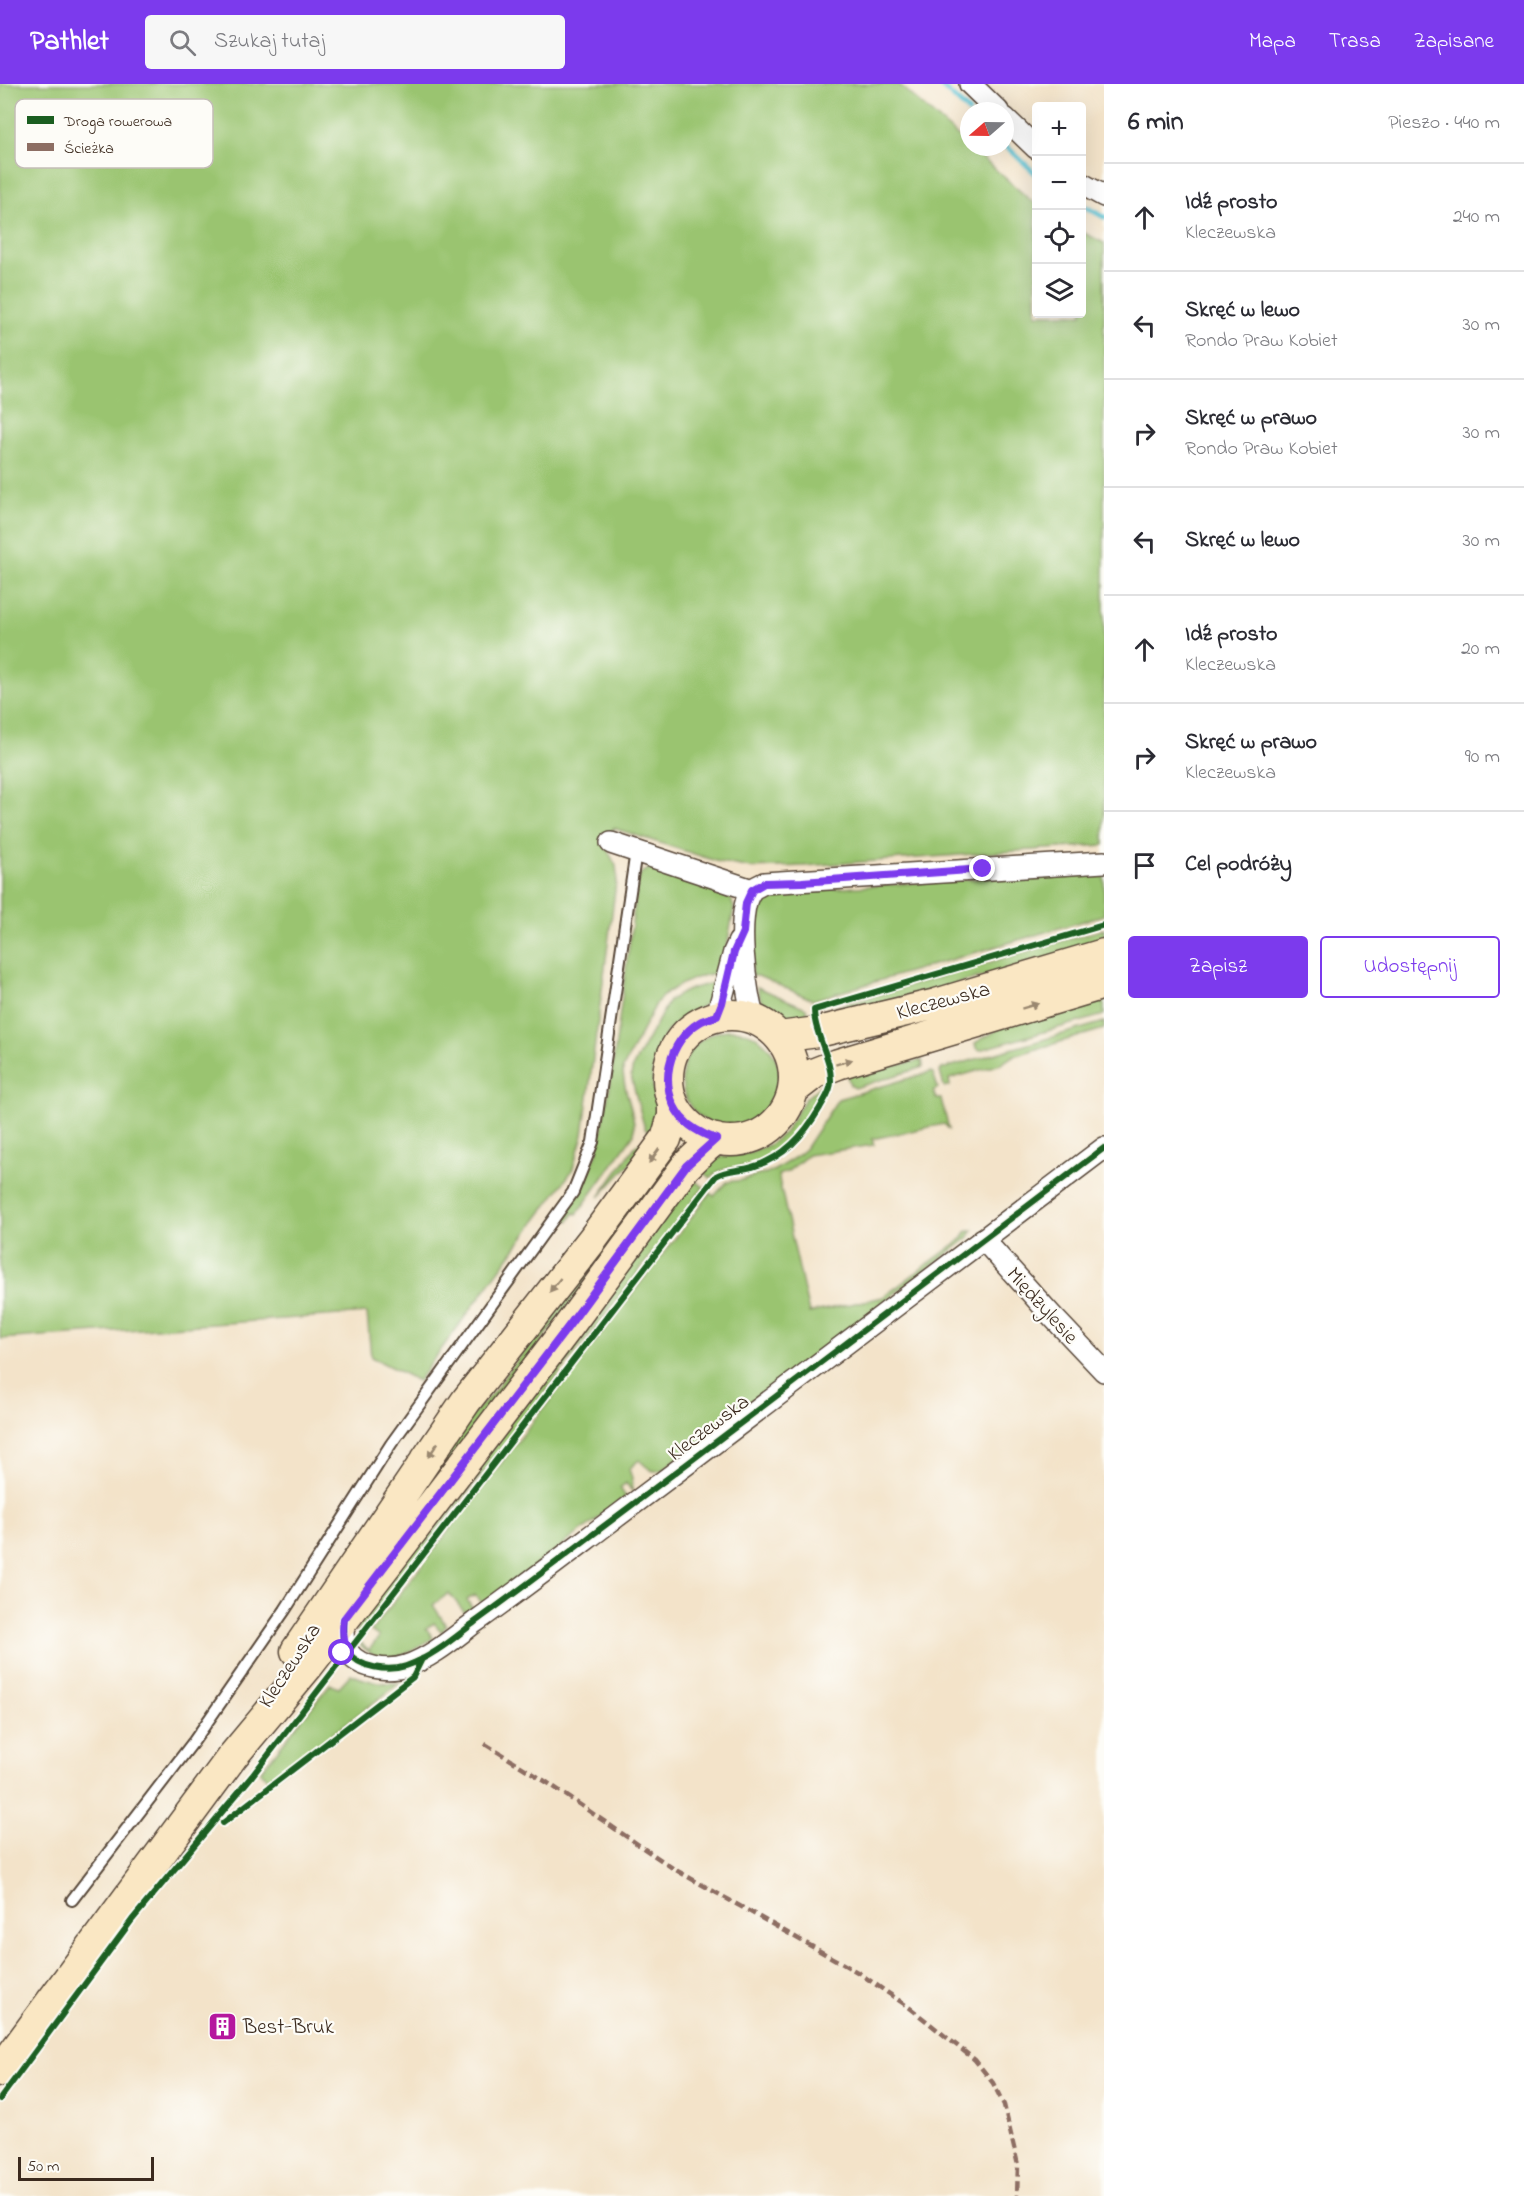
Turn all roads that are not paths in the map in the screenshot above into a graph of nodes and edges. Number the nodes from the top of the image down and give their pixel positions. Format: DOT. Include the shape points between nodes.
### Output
graph roads {
  1 [pos="970,84"];
  2 [pos="989,102"];
  3 [pos="1014,127"];
  4 [pos="1032,144"];
  5 [pos="1086,186"];
  6 [pos="1104,195"];
  7 [pos="611,843"];
  8 [pos="636,851"];
  9 [pos="1104,862"];
  10 [pos="752,890"];
  11 [pos="743,932"];
  12 [pos="1104,954"];
  13 [pos="1104,984"];
  14 [pos="717,1016"];
  15 [pos="754,1019"];
  16 [pos="779,1037"];
  17 [pos="793,1090"];
  18 [pos="673,1103"];
  19 [pos="716,1139"];
  20 [pos="1104,1148"];
  21 [pos="983,1239"];
  22 [pos="1104,1371"];
  23 [pos="344,1619"];
  24 [pos="348,1653"];
  25 [pos="308,1666"];
  26 [pos="232,1757"];
  27 [pos="72,1900"];
  28 [pos="0,2072"];
  1 -- 2 [label="street"];
  3 -- 4 [label="street"];
  5 -- 6 [label="street"];
  7 -- 8 [label="street"];
  8 -- 10 [label="street"];
  8 -- 27 [label="lane" via="593,1143 573,1192 391,1444 285,1610 194,1741"];
  9 -- 10 [label="street" via="764,883"];
  10 -- 11 [label="street" via="746,903"];
  11 -- 14 [label="street"];
  11 -- 15 [label="street" via="746,982"];
  12 -- 16 [label="main road, Kleczewska" via="936,1004 818,1032"];
  17 -- 13 [label="main road, Kleczewska, one-way" via="815,1073 838,1064"];
  14 -- 15 [label="main road" via="736,1014"];
  14 -- 18 [label="main road" via="700,1022 674,1049 668,1068"];
  15 -- 16 [label="main road"];
  16 -- 17 [label="main road" via="792,1062"];
  17 -- 19 [label="main road" via="783,1113 765,1131 733,1141"];
  18 -- 19 [label="main road" via="690,1126"];
  18 -- 26 [label="main road, Kleczewska, one-way" via="666,1139 466,1401 284,1669"];
  19 -- 23 [label="main road, Kleczewska" via="686,1166"];
  20 -- 21 [label="street, Kleczewska"];
  21 -- 22 [label="street, Międzylesie"];
  21 -- 24 [label="street, Kleczewska" via="432,1652 405,1667 386,1670 370,1667"];
  23 -- 24 [label="street, Kleczewska"];
  23 -- 25 [label="main road, Kleczewska"];
  24 -- 25 [label="street, Kleczewska" via="333,1654"];
  25 -- 26 [label="main road, Kleczewska"];
  26 -- 28 [label="main road, Kleczewska"];
}
